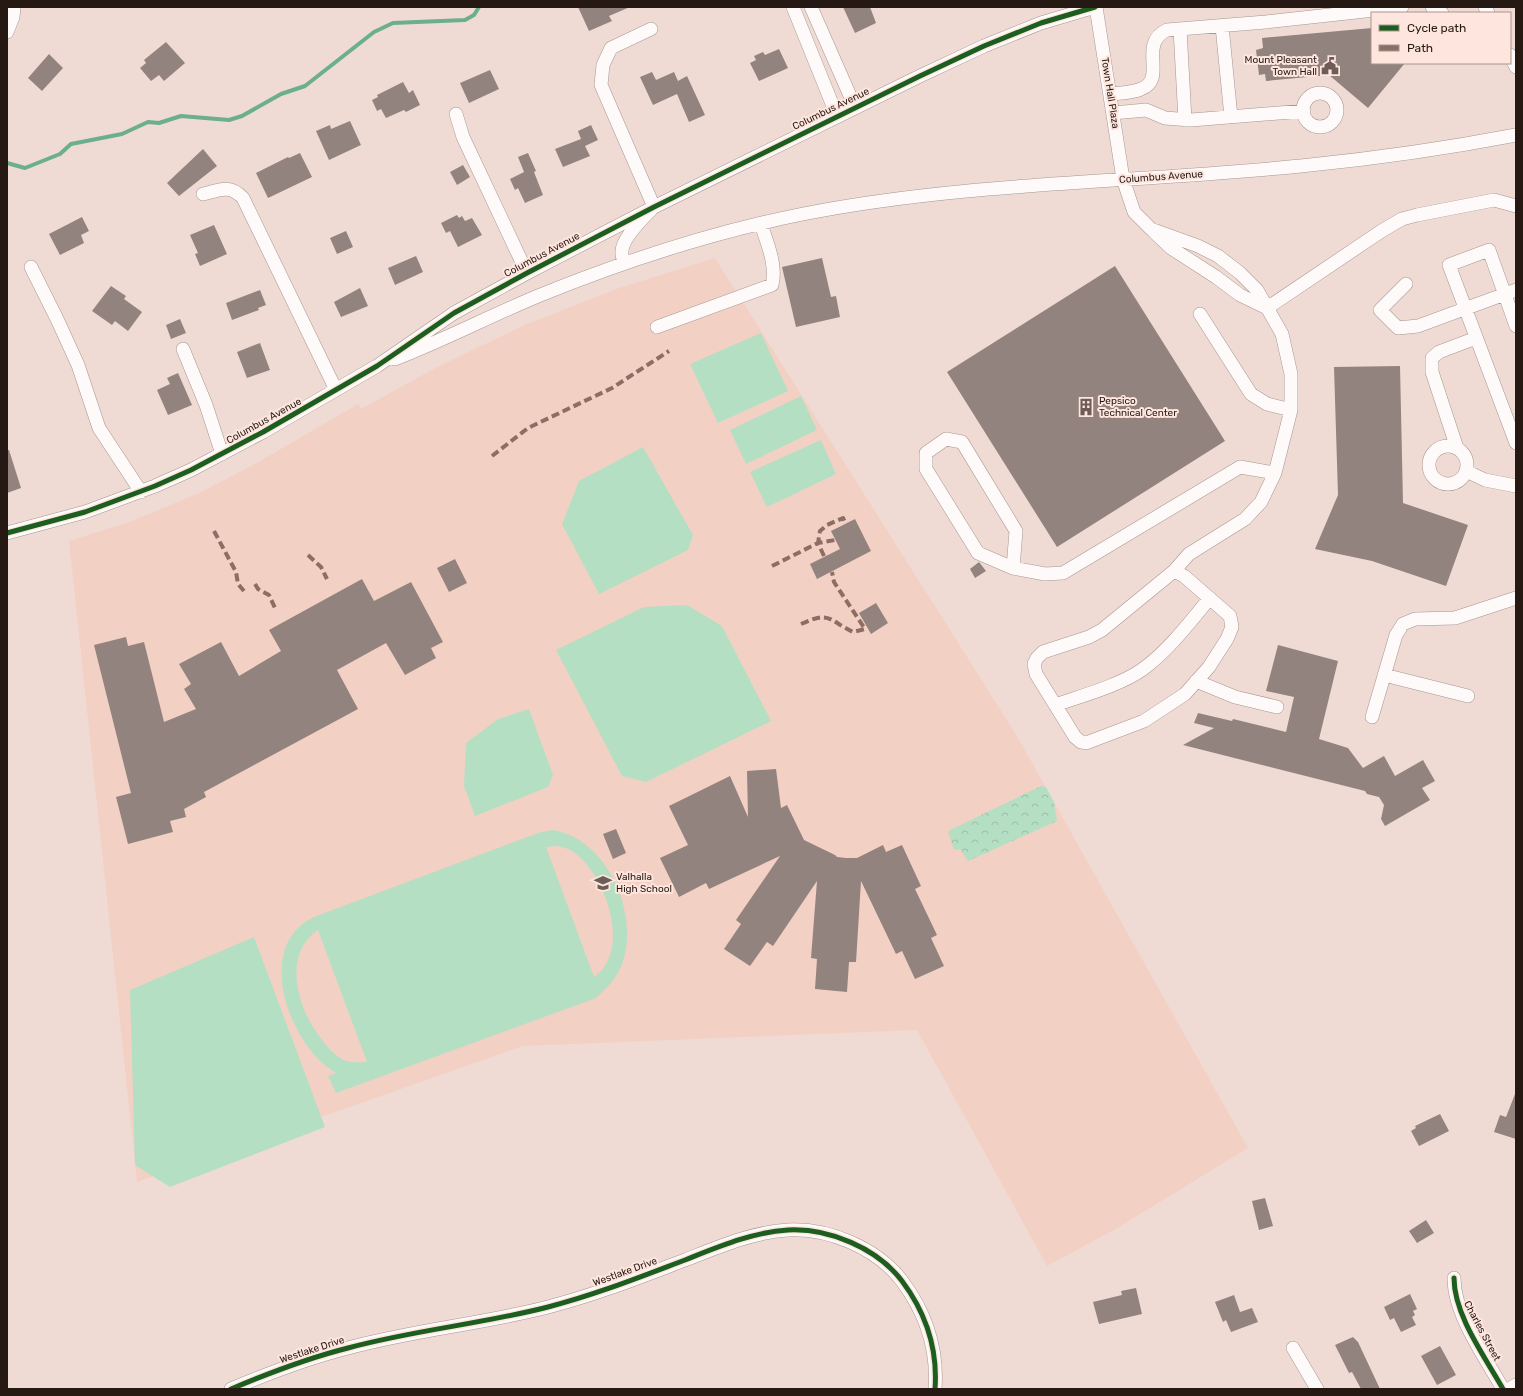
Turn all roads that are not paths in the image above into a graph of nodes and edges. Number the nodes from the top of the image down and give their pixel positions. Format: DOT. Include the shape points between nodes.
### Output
graph roads {
  1 [pos="14,7"];
  2 [pos="793,7"];
  3 [pos="811,7"];
  4 [pos="1096,7"];
  5 [pos="1402,7"];
  6 [pos="1222,26"];
  7 [pos="651,29"];
  8 [pos="1180,29"];
  9 [pos="7,32"];
  10 [pos="1511,57"];
  11 [pos="1516,67"];
  12 [pos="1110,94"];
  13 [pos="855,107"];
  14 [pos="1304,111"];
  15 [pos="1113,113"];
  16 [pos="456,114"];
  17 [pos="837,116"];
  18 [pos="1231,117"];
  19 [pos="1185,120"];
  20 [pos="1516,135"];
  21 [pos="1123,180"];
  22 [pos="203,194"];
  23 [pos="1516,206"];
  24 [pos="654,207"];
  25 [pos="761,224"];
  26 [pos="1151,229"];
  27 [pos="625,264"];
  28 [pos="31,267"];
  29 [pos="527,273"];
  30 [pos="1406,284"];
  31 [pos="1510,292"];
  32 [pos="1268,308"];
  33 [pos="1465,309"];
  34 [pos="1200,314"];
  35 [pos="1516,326"];
  36 [pos="657,327"];
  37 [pos="1476,338"];
  38 [pos="183,349"];
  39 [pos="377,366"];
  40 [pos="336,390"];
  41 [pos="1291,410"];
  42 [pos="1516,443"];
  43 [pos="1457,448"];
  44 [pos="222,454"];
  45 [pos="1466,471"];
  46 [pos="1275,473"];
  47 [pos="1516,486"];
  48 [pos="140,492"];
  49 [pos="7,533"];
  50 [pos="1013,568"];
  51 [pos="1174,571"];
  52 [pos="1210,598"];
  53 [pos="1516,598"];
  54 [pos="1384,675"];
  55 [pos="1196,681"];
  56 [pos="1468,696"];
  57 [pos="1055,705"];
  58 [pos="1276,707"];
  59 [pos="1372,717"];
  60 [pos="1454,1278"];
  61 [pos="1293,1348"];
  62 [pos="1516,1385"];
  63 [pos="231,1389"];
  64 [pos="935,1389"];
  65 [pos="1317,1389"];
  66 [pos="1504,1389"];
  67 [pos="1509,1389"];
  1 -- 9 [label="street"];
  2 -- 17 [label="street"];
  3 -- 13 [label="street"];
  4 -- 12 [label="street, Town Hall Plaza"];
  4 -- 13 [label="street, Columbus Avenue" via="994,41"];
  5 -- 6 [label="street"];
  6 -- 8 [label="street"];
  6 -- 18 [label="street"];
  7 -- 24 [label="street" via="611,48 603,65 600,85"];
  8 -- 12 [label="street" via="1163,32 1154,43 1154,74 1148,85 1141,89"];
  8 -- 19 [label="street"];
  10 -- 11 [label="street"];
  12 -- 15 [label="street, Town Hall Plaza"];
  13 -- 17 [label="street, Columbus Avenue"];
  14 -- 18 [label="street"];
  15 -- 19 [label="street" via="1146,110 1165,118"];
  15 -- 21 [label="street, Town Hall Plaza"];
  16 -- 29 [label="street" via="463,137"];
  17 -- 24 [label="street, Columbus Avenue"];
  18 -- 19 [label="street"];
  20 -- 21 [label="street, Columbus Avenue" via="1310,166"];
  21 -- 25 [label="street, Columbus Avenue" via="923,195 834,208"];
  21 -- 26 [label="street, Town Hall Plaza" via="1134,212"];
  22 -- 40 [label="street" via="225,189 235,190 243,198"];
  23 -- 32 [label="street" via="1494,200 1402,219"];
  24 -- 27 [label="street" via="636,225 623,246"];
  24 -- 29 [label="street, Columbus Avenue"];
  25 -- 27 [label="street, Columbus Avenue" via="701,239"];
  25 -- 36 [label="street" via="773,264 772,285"];
  26 -- 32 [label="street, Town Hall Plaza" via="1171,248 1240,294"];
  26 -- 32 [label="street" via="1218,256 1257,290"];
  27 -- 39 [label="street, Columbus Avenue" via="541,295 448,338"];
  28 -- 48 [label="street" via="78,365 99,428"];
  29 -- 39 [label="street, Columbus Avenue" via="454,313"];
  30 -- 33 [label="street" via="1380,310 1398,328 1418,326"];
  31 -- 33 [label="street"];
  31 -- 33 [label="street" via="1489,250 1449,265"];
  31 -- 35 [label="street"];
  32 -- 41 [label="street" via="1282,334 1291,374"];
  33 -- 37 [label="street"];
  34 -- 41 [label="street" via="1250,394 1267,404"];
  37 -- 42 [label="street"];
  37 -- 43 [label="street" via="1439,352 1432,358 1432,372"];
  38 -- 44 [label="street"];
  39 -- 40 [label="street, Columbus Avenue"];
  40 -- 44 [label="street, Columbus Avenue"];
  41 -- 46 [label="street"];
  43 -- 45 [label="street" via="1466,458"];
  43 -- 45 [label="street" via="1446,446 1435,451 1429,462 1432,474 1441,483 1447,484 1459,481"];
  44 -- 48 [label="street, Columbus Avenue"];
  45 -- 47 [label="street" via="1485,480"];
  46 -- 50 [label="street" via="1240,467 1063,573 1046,574"];
  46 -- 51 [label="street" via="1261,502 1245,519 1189,554"];
  48 -- 49 [label="street, Columbus Avenue" via="85,512"];
  50 -- 50 [label="street" via="1016,531 962,442 946,439 926,453 926,469 978,553"];
  51 -- 52 [label="street"];
  51 -- 57 [label="street" via="1102,630 1089,637 1043,652 1037,658 1034,664 1036,674"];
  52 -- 55 [label="street" via="1230,616 1232,627 1209,667"];
  52 -- 57 [label="street" via="1168,648 1142,670 1119,682"];
  53 -- 54 [label="street" via="1455,618 1415,619 1402,624"];
  54 -- 56 [label="street"];
  54 -- 59 [label="street"];
  55 -- 57 [label="street" via="1185,694 1144,720 1086,743 1075,737"];
  55 -- 58 [label="street" via="1235,697"];
  60 -- 66 [label="street, Charles Street" via="1460,1311"];
  61 -- 65 [label="street"];
  62 -- 67 [label="street"];
  63 -- 64 [label="street, Westlake Drive" via="286,1367 349,1347 566,1302 617,1286 721,1246 768,1232 789,1230 808,1231 850,1242 881,1259 898,1275 922,1312 930,1334 935,1354"];
}
